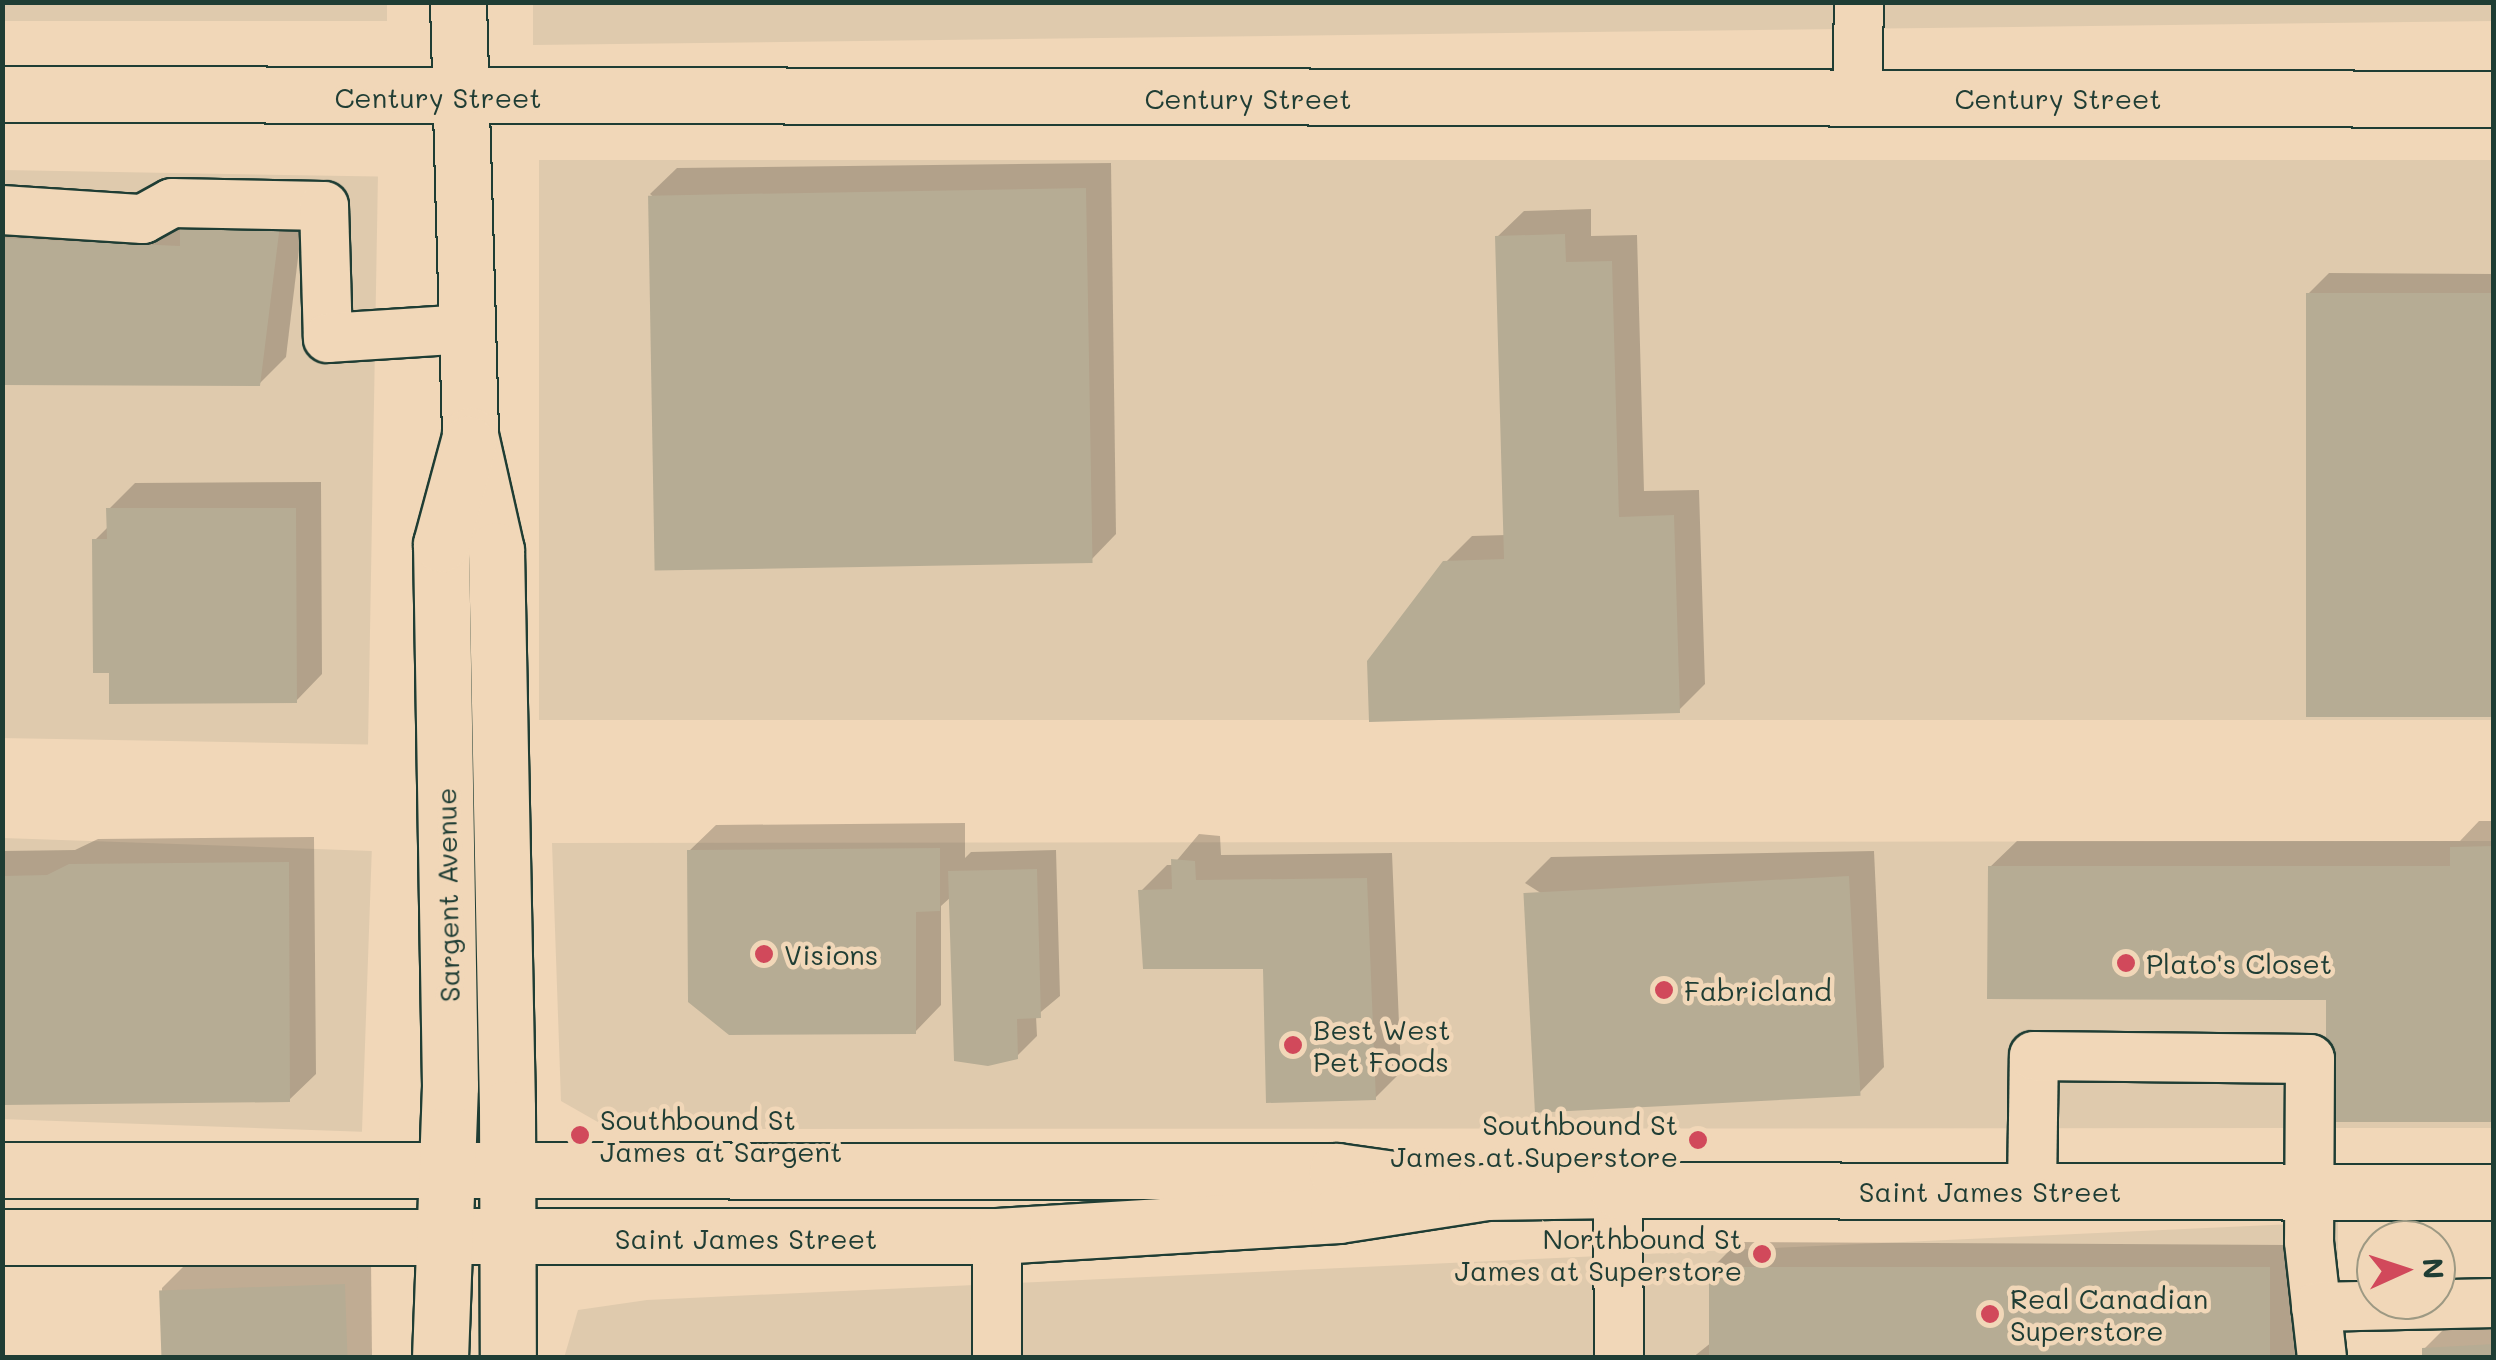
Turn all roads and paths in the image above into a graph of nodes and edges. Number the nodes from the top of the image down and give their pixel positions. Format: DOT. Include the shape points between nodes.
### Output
graph roads {
  1 [pos="458,2"];
  2 [pos="1859,2"];
  3 [pos="2,94"];
  4 [pos="458,98"];
  5 [pos="1857,98"];
  6 [pos="2494,99"];
  7 [pos="2,210"];
  8 [pos="467,329"];
  9 [pos="470,435"];
  10 [pos="445,1168"];
  11 [pos="2,1170"];
  12 [pos="508,1171"];
  13 [pos="1618,1190"];
  14 [pos="2032,1191"];
  15 [pos="1486,1192"];
  16 [pos="2309,1192"];
  17 [pos="2494,1192"];
  18 [pos="997,1236"];
  19 [pos="2,1237"];
  20 [pos="442,1239"];
  21 [pos="507,1240"];
  22 [pos="2494,1304"];
  23 [pos="2316,1306"];
  24 [pos="440,1358"];
  25 [pos="508,1358"];
  26 [pos="997,1358"];
  27 [pos="1619,1358"];
  28 [pos="2322,1358"];
  1 -- 4 [label="main road, Sargent Avenue"];
  2 -- 5 [label="lane"];
  3 -- 4 [label="main road, Century Street"];
  4 -- 5 [label="main road, Century Street"];
  4 -- 8 [label="main road, Sargent Avenue"];
  5 -- 6 [label="main road, Century Street"];
  7 -- 8 [label="lane" via="143,218 172,204 324,206 328,338"];
  8 -- 9 [label="main road, Sargent Avenue"];
  9 -- 10 [label="main road, Sargent Avenue" via="440,544 450,1086"];
  9 -- 12 [label="main road, Sargent Avenue" via="496,550"];
  10 -- 11 [label="main road, Saint James Street"];
  10 -- 12 [label="main road, Saint James Street"];
  10 -- 20 [label="main road, Sargent Avenue"];
  12 -- 15 [label="main road, Saint James Street" via="1337,1171"];
  12 -- 21 [label="main road, Sargent Avenue"];
  13 -- 14 [label="main road, Saint James Street"];
  13 -- 15 [label="main road, Saint James Street"];
  13 -- 27 [label="lane"];
  14 -- 16 [label="main road, Saint James Street"];
  14 -- 16 [label="lane" via="2034,1056 2310,1059"];
  15 -- 18 [label="main road, Saint James Street" via="1338,1215"];
  16 -- 17 [label="main road, Saint James Street"];
  16 -- 23 [label="lane"];
  18 -- 21 [label="main road, Saint James Street"];
  18 -- 26 [label="lane"];
  19 -- 20 [label="main road, Saint James Street"];
  20 -- 21 [label="main road, Saint James Street"];
  20 -- 24 [label="main road, Sargent Avenue"];
  21 -- 25 [label="main road, Sargent Avenue"];
  22 -- 23 [label="lane"];
  23 -- 28 [label="lane"];
}
